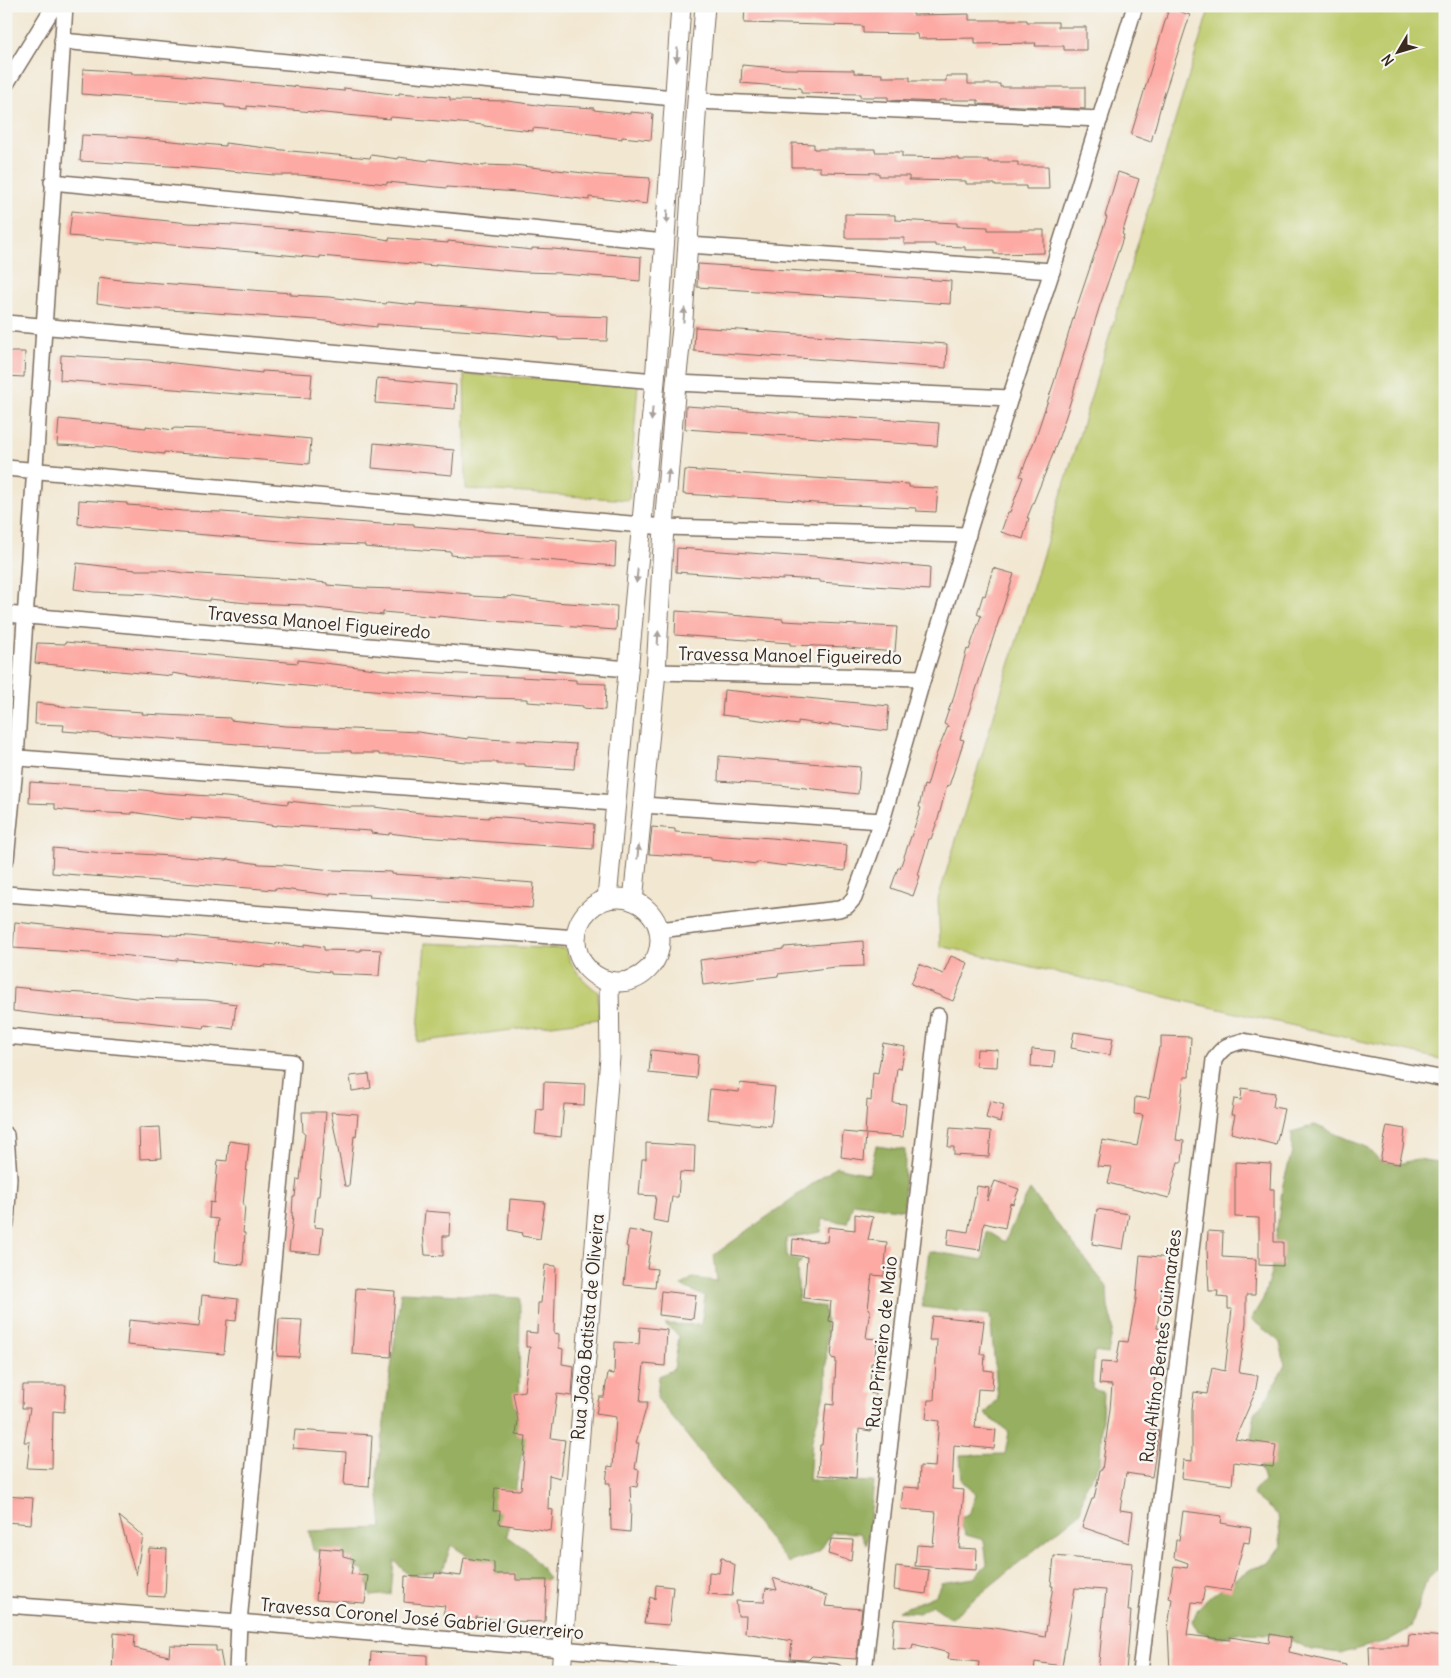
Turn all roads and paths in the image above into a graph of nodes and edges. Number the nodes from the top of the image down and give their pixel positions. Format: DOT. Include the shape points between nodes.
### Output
graph roads {
  1 [pos="54,6"];
  2 [pos="65,6"];
  3 [pos="681,6"];
  4 [pos="705,6"];
  5 [pos="1135,6"];
  6 [pos="62,40"];
  7 [pos="6,84"];
  8 [pos="674,98"];
  9 [pos="697,101"];
  10 [pos="1100,119"];
  11 [pos="52,182"];
  12 [pos="665,242"];
  13 [pos="689,245"];
  14 [pos="1052,271"];
  15 [pos="6,323"];
  16 [pos="44,325"];
  17 [pos="655,382"];
  18 [pos="676,384"];
  19 [pos="1010,398"];
  20 [pos="6,468"];
  21 [pos="34,470"];
  22 [pos="642,525"];
  23 [pos="664,527"];
  24 [pos="968,535"];
  25 [pos="6,614"];
  26 [pos="25,616"];
  27 [pos="628,669"];
  28 [pos="656,672"];
  29 [pos="923,678"];
  30 [pos="11,758"];
  31 [pos="615,803"];
  32 [pos="643,805"];
  33 [pos="882,821"];
  34 [pos="6,859"];
  35 [pos="6,894"];
  36 [pos="607,900"];
  37 [pos="633,901"];
  38 [pos="659,930"];
  39 [pos="576,938"];
  40 [pos="609,982"];
  41 [pos="938,1016"];
  42 [pos="6,1036"];
  43 [pos="1445,1079"];
  44 [pos="6,1135"];
  45 [pos="6,1224"];
  46 [pos="6,1605"];
  47 [pos="239,1622"];
  48 [pos="563,1650"];
  49 [pos="237,1672"];
  50 [pos="561,1672"];
  51 [pos="835,1672"];
  52 [pos="864,1672"];
  53 [pos="1140,1672"];
  1 -- 7 [label="street"];
  2 -- 6 [label="street"];
  3 -- 8 [label="street, one-way"];
  4 -- 9 [label="street"];
  5 -- 10 [label="street"];
  6 -- 8 [label="street"];
  6 -- 11 [label="street"];
  8 -- 12 [label="street, one-way"];
  9 -- 10 [label="street"];
  9 -- 13 [label="street"];
  10 -- 14 [label="street"];
  11 -- 12 [label="street"];
  11 -- 16 [label="street"];
  12 -- 17 [label="street"];
  13 -- 14 [label="street"];
  18 -- 13 [label="street, one-way"];
  14 -- 19 [label="street"];
  15 -- 16 [label="street"];
  16 -- 17 [label="street"];
  16 -- 21 [label="street"];
  17 -- 22 [label="street, one-way"];
  18 -- 19 [label="street"];
  23 -- 18 [label="street, one-way"];
  19 -- 24 [label="street"];
  20 -- 21 [label="street"];
  21 -- 22 [label="street"];
  21 -- 26 [label="street"];
  22 -- 23 [label="street"];
  22 -- 27 [label="street, one-way"];
  23 -- 24 [label="street"];
  28 -- 23 [label="street, one-way"];
  24 -- 29 [label="street"];
  25 -- 26 [label="street, Travessa Manoel Figueiredo"];
  26 -- 27 [label="street, Travessa Manoel Figueiredo"];
  26 -- 30 [label="street"];
  27 -- 31 [label="street"];
  28 -- 29 [label="street, Travessa Manoel Figueiredo"];
  28 -- 32 [label="street"];
  29 -- 33 [label="street"];
  30 -- 31 [label="street"];
  30 -- 34 [label="street"];
  31 -- 36 [label="street"];
  32 -- 33 [label="street"];
  37 -- 32 [label="street, one-way"];
  33 -- 38 [label="street" via="854,898 847,906"];
  35 -- 39 [label="street"];
  36 -- 37 [label="street"];
  36 -- 39 [label="street" via="585,914 578,925"];
  37 -- 38 [label="street" via="645,908"];
  38 -- 40 [label="street" via="657,957 649,969 637,978"];
  39 -- 40 [label="street" via="584,966"];
  40 -- 48 [label="street, Rua João Batista de Oliveira" via="610,1057"];
  41 -- 52 [label="street, Rua Primeiro de Maio"];
  42 -- 47 [label="street" via="292,1062"];
  43 -- 53 [label="street, Rua Altíno Bentes Guimarães" via="1243,1041 1229,1044 1214,1060"];
  44 -- 45 [label="street" via="9,1178"];
  46 -- 47 [label="street, Travessa Coronel José Gabriel Guerreiro"];
  47 -- 48 [label="street, Travessa Coronel José Gabriel Guerreiro"];
  47 -- 49 [label="street"];
  48 -- 50 [label="street, Rua João Batista de Oliveira"];
  48 -- 51 [label="street, Travessa Coronel José Gabriel Guerreiro"];
}
